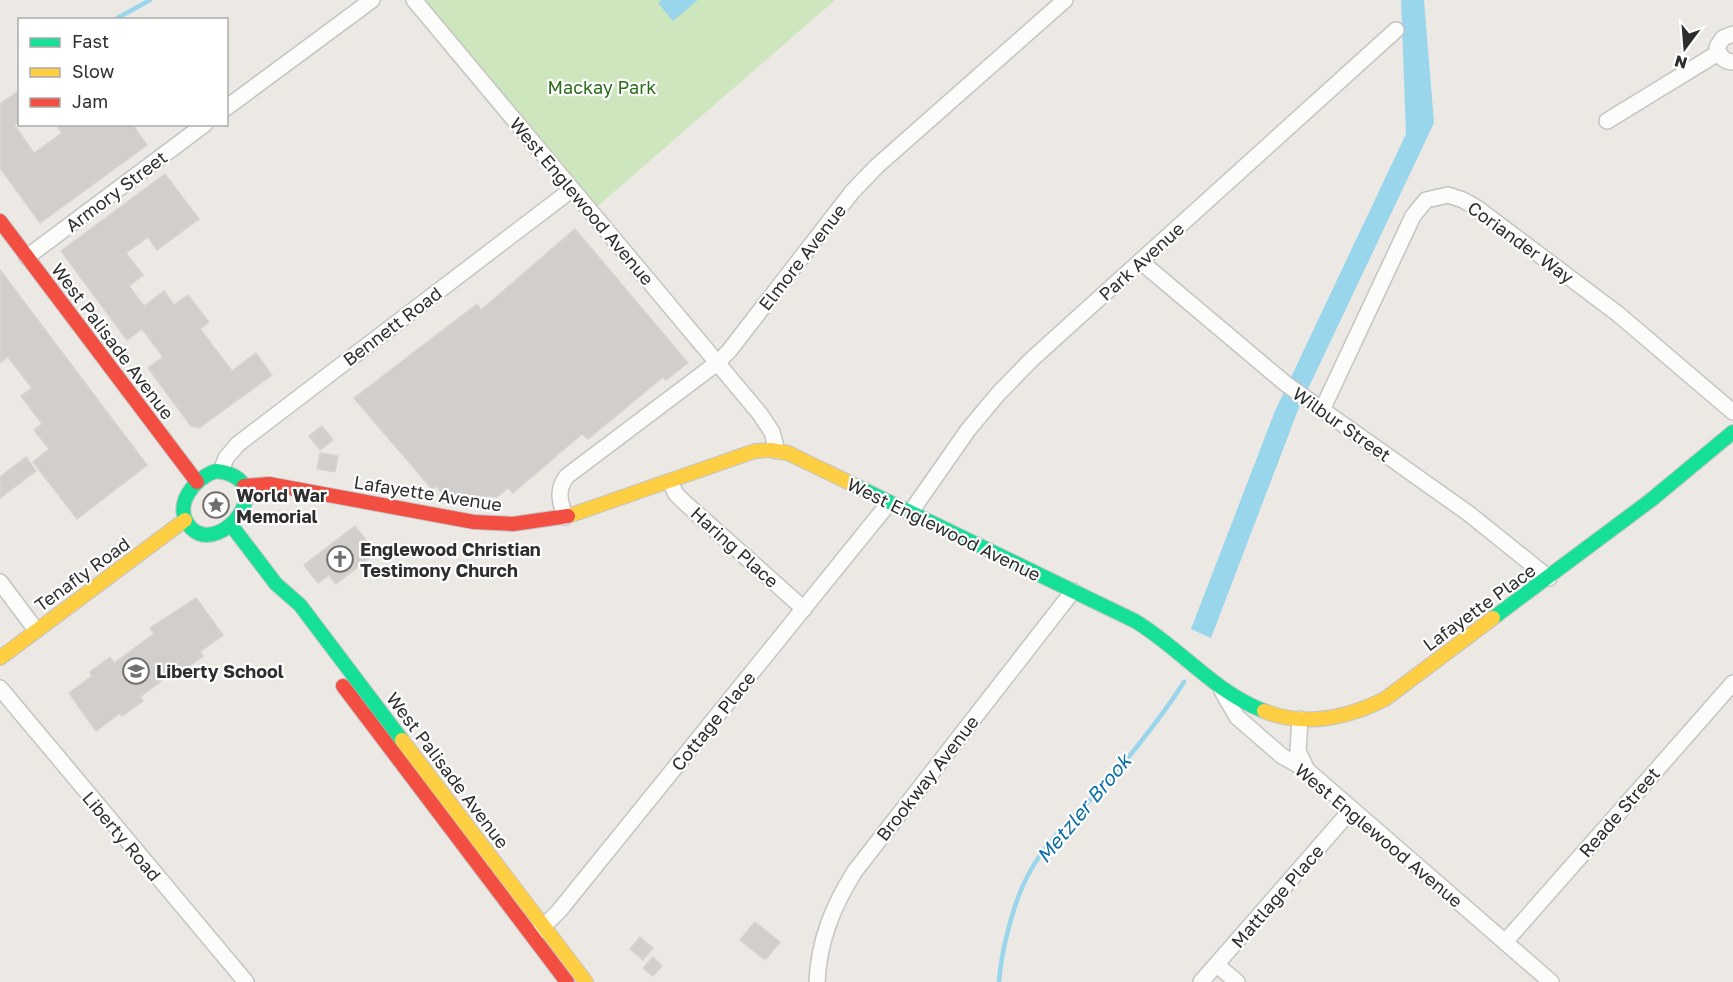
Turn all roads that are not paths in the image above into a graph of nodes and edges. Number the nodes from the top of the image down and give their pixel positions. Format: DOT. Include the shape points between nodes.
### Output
graph roads {
  1 [pos="372,0"];
  2 [pos="414,0"];
  3 [pos="1065,0"];
  4 [pos="1396,30"];
  5 [pos="1733,34"];
  6 [pos="1718,53"];
  7 [pos="1733,62"];
  8 [pos="228,107"];
  9 [pos="1607,121"];
  10 [pos="202,126"];
  11 [pos="571,190"];
  12 [pos="0,221"];
  13 [pos="27,257"];
  14 [pos="1140,261"];
  15 [pos="717,363"];
  16 [pos="1320,408"];
  17 [pos="1733,412"];
  18 [pos="1733,432"];
  19 [pos="777,451"];
  20 [pos="221,471"];
  21 [pos="197,482"];
  22 [pos="670,482"];
  23 [pos="244,486"];
  24 [pos="889,503"];
  25 [pos="910,513"];
  26 [pos="565,517"];
  27 [pos="186,520"];
  28 [pos="231,525"];
  29 [pos="1549,578"];
  30 [pos="0,582"];
  31 [pos="276,584"];
  32 [pos="1073,591"];
  33 [pos="804,609"];
  34 [pos="290,615"];
  35 [pos="36,630"];
  36 [pos="0,658"];
  37 [pos="333,672"];
  38 [pos="1733,682"];
  39 [pos="1220,686"];
  40 [pos="0,688"];
  41 [pos="380,711"];
  42 [pos="368,719"];
  43 [pos="1300,719"];
  44 [pos="1307,770"];
  45 [pos="1352,809"];
  46 [pos="538,932"];
  47 [pos="1505,942"];
  48 [pos="1217,965"];
  49 [pos="246,982"];
  50 [pos="567,982"];
  51 [pos="586,982"];
  52 [pos="817,982"];
  53 [pos="1202,982"];
  54 [pos="1237,982"];
  55 [pos="1551,982"];
  1 -- 8 [label="street"];
  2 -- 11 [label="street, West Englewood Avenue"];
  3 -- 15 [label="street, Elmore Avenue" via="852,192"];
  4 -- 14 [label="street, Park Avenue"];
  5 -- 6 [label="street" via="1719,42"];
  6 -- 7 [label="street" via="1725,61"];
  6 -- 9 [label="street"];
  10 -- 13 [label="street, Armory Street"];
  11 -- 15 [label="street, West Englewood Avenue"];
  11 -- 20 [label="street, Bennett Road" via="238,444"];
  12 -- 13 [label="street, West Palisade Avenue"];
  13 -- 21 [label="street, West Palisade Avenue"];
  14 -- 16 [label="street, Wilbur Street"];
  14 -- 25 [label="street, Park Avenue" via="999,394"];
  15 -- 19 [label="street, West Englewood Avenue" via="767,423"];
  15 -- 26 [label="street, Elmore Avenue" via="567,476 559,495"];
  16 -- 17 [label="street, Coriander Way" via="1413,216 1426,200 1448,195 1477,208 1617,314"];
  16 -- 29 [label="street, Wilbur Street" via="1468,513"];
  18 -- 29 [label="street, Lafayette Place"];
  19 -- 22 [label="street, Lafayette Avenue" via="749,453"];
  19 -- 24 [label="street, West Englewood Avenue" via="801,458"];
  20 -- 21 [label="street" via="208,473"];
  20 -- 23 [label="street" via="236,476"];
  21 -- 27 [label="street" via="187,496"];
  22 -- 26 [label="street, Lafayette Avenue"];
  22 -- 33 [label="street, Haring Place" via="684,502"];
  23 -- 26 [label="street, Lafayette Avenue" via="269,484 497,525"];
  23 -- 28 [label="street" via="246,501"];
  24 -- 25 [label="street, West Englewood Avenue"];
  24 -- 33 [label="street, Cottage Place"];
  25 -- 32 [label="street, West Englewood Avenue"];
  27 -- 28 [label="street" via="192,530 206,534"];
  27 -- 35 [label="street, Tenafly Road"];
  28 -- 31 [label="street, West Palisade Avenue"];
  29 -- 43 [label="street, Lafayette Place" via="1376,704 1332,718"];
  30 -- 35 [label="street"];
  31 -- 34 [label="street, West Palisade Avenue"];
  31 -- 41 [label="street, West Palisade Avenue" via="300,604"];
  32 -- 39 [label="street, West Englewood Avenue" via="1145,627"];
  32 -- 52 [label="street, Brookway Avenue" via="855,871 829,918"];
  33 -- 46 [label="street, Cottage Place"];
  35 -- 36 [label="street, Tenafly Road"];
  37 -- 42 [label="street, West Palisade Avenue"];
  38 -- 47 [label="street, Reade Street"];
  39 -- 43 [label="street, Lafayette Place" via="1261,711"];
  39 -- 44 [label="street, West Englewood Avenue" via="1237,717 1282,756"];
  40 -- 49 [label="street, Liberty Road"];
  41 -- 42 [label="street"];
  41 -- 46 [label="street, West Palisade Avenue"];
  42 -- 46 [label="street, West Palisade Avenue"];
  43 -- 44 [label="street" via="1298,751"];
  44 -- 45 [label="street, West Englewood Avenue"];
  45 -- 47 [label="street, West Englewood Avenue"];
  45 -- 48 [label="street, Mattlage Place"];
  46 -- 50 [label="street, West Palisade Avenue"];
  46 -- 51 [label="street, West Palisade Avenue"];
  47 -- 55 [label="street, West Englewood Avenue"];
  48 -- 53 [label="street, Mattlage Place"];
  48 -- 54 [label="street"];
}
